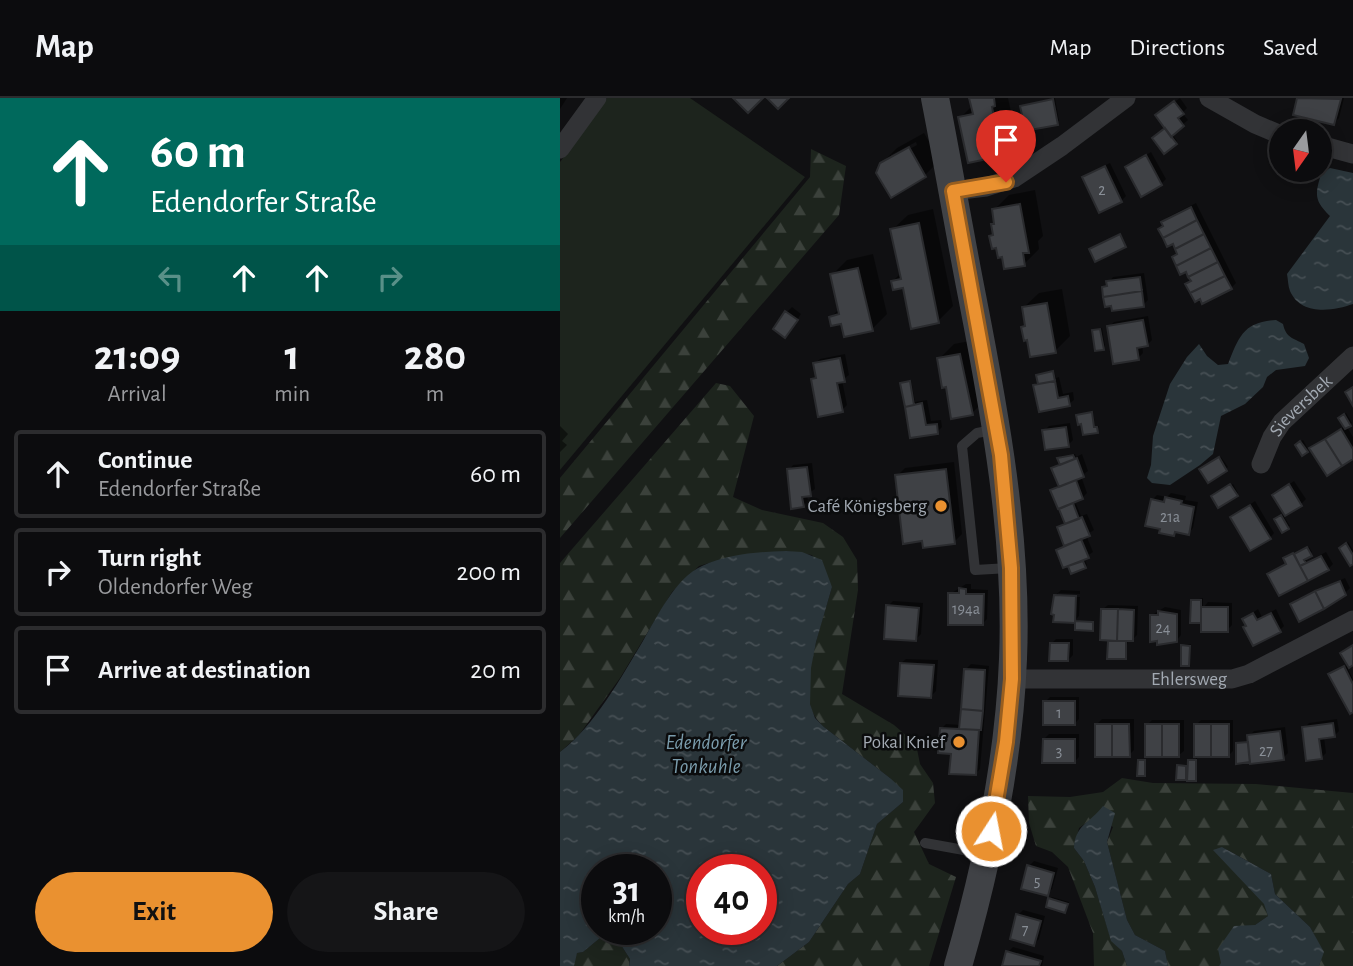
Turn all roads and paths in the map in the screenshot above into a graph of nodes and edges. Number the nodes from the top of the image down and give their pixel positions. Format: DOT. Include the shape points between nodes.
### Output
graph roads {
  1 [pos="597,98"];
  2 [pos="934,98"];
  3 [pos="1126,98"];
  4 [pos="1209,98"];
  5 [pos="1269,130"];
  6 [pos="560,149"];
  7 [pos="1332,149"];
  8 [pos="1353,155"];
  9 [pos="953,191"];
  10 [pos="1353,356"];
  11 [pos="997,429"];
  12 [pos="1261,464"];
  13 [pos="1011,568"];
  14 [pos="1353,620"];
  15 [pos="1012,679"];
  16 [pos="925,843"];
  17 [pos="987,854"];
  18 [pos="958,966"];
  1 -- 6 [label="street"];
  2 -- 9 [label="street"];
  3 -- 9 [label="street" via="1014,178"];
  4 -- 5 [label="street"];
  7 -- 8 [label="street"];
  9 -- 11 [label="street"];
  10 -- 12 [label="street, Sieversbek" via="1282,422"];
  11 -- 13 [label="street"];
  11 -- 13 [label="lane" via="977,433 962,446 975,570"];
  13 -- 15 [label="street"];
  14 -- 15 [label="street, Ehlersweg" via="1232,679"];
  15 -- 17 [label="street"];
  16 -- 17 [label="lane"];
  17 -- 18 [label="street"];
}
